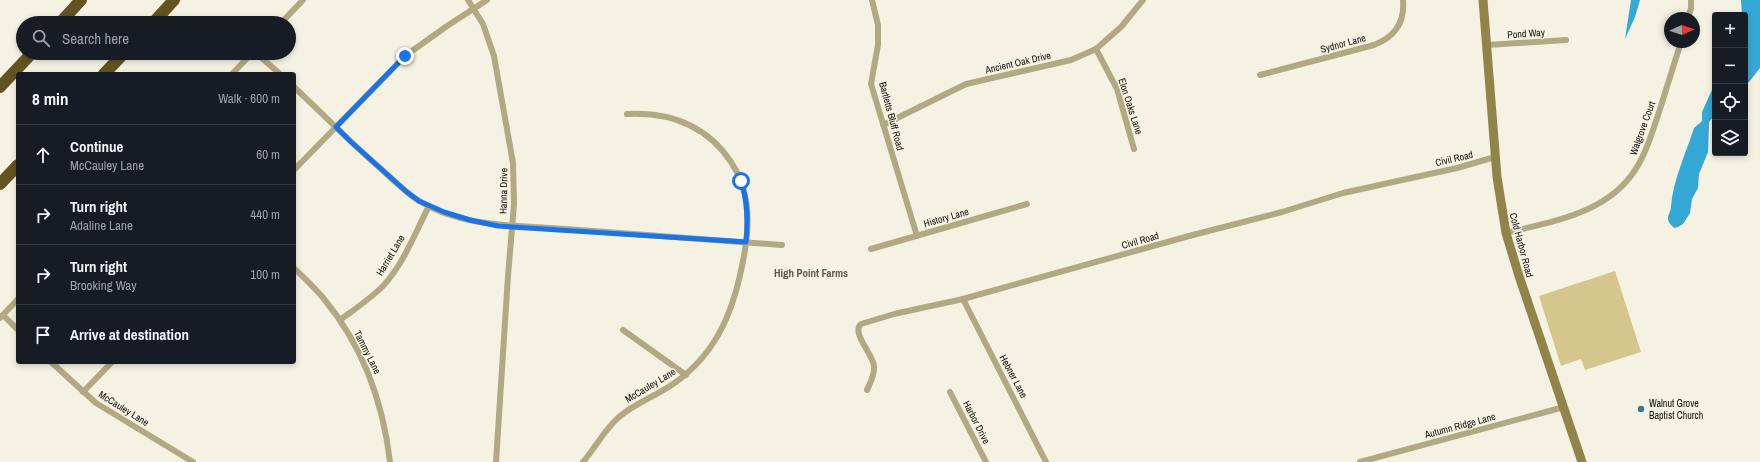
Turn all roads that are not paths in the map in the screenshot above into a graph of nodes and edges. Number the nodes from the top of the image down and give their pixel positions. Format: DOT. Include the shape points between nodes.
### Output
graph roads {
  1 [pos="81,0"];
  2 [pos="174,0"];
  3 [pos="302,0"];
  4 [pos="468,0"];
  5 [pos="487,0"];
  6 [pos="872,0"];
  7 [pos="1143,0"];
  8 [pos="1403,0"];
  9 [pos="1483,0"];
  10 [pos="1691,0"];
  11 [pos="474,9"];
  12 [pos="1690,12"];
  13 [pos="66,16"];
  14 [pos="159,16"];
  15 [pos="287,16"];
  16 [pos="1566,40"];
  17 [pos="1487,45"];
  18 [pos="1679,48"];
  19 [pos="1096,49"];
  20 [pos="25,60"];
  21 [pos="117,60"];
  22 [pos="245,60"];
  23 [pos="264,60"];
  24 [pos="106,72"];
  25 [pos="234,72"];
  26 [pos="278,72"];
  27 [pos="1260,75"];
  28 [pos="0,87"];
  29 [pos="296,89"];
  30 [pos="627,114"];
  31 [pos="883,125"];
  32 [pos="336,127"];
  33 [pos="1134,149"];
  34 [pos="1496,157"];
  35 [pos="16,167"];
  36 [pos="296,168"];
  37 [pos="0,184"];
  38 [pos="1027,204"];
  39 [pos="429,206"];
  40 [pos="512,226"];
  41 [pos="1506,233"];
  42 [pos="916,236"];
  43 [pos="746,242"];
  44 [pos="782,245"];
  45 [pos="871,249"];
  46 [pos="296,270"];
  47 [pos="963,299"];
  48 [pos="16,301"];
  49 [pos="1,317"];
  50 [pos="340,320"];
  51 [pos="16,328"];
  52 [pos="623,330"];
  53 [pos="53,364"];
  54 [pos="110,364"];
  55 [pos="686,375"];
  56 [pos="867,390"];
  57 [pos="83,392"];
  58 [pos="950,392"];
  59 [pos="1564,407"];
  60 [pos="193,462"];
  61 [pos="390,462"];
  62 [pos="496,462"];
  63 [pos="583,462"];
  64 [pos="986,462"];
  65 [pos="1046,462"];
  66 [pos="1360,462"];
  67 [pos="1582,462"];
  1 -- 13 [label="highway"];
  2 -- 14 [label="highway"];
  3 -- 15 [label="street"];
  4 -- 11 [label="street, Hanna Drive"];
  5 -- 11 [label="street"];
  6 -- 31 [label="street, Bartletts Bluff Road" via="878,25 878,45 871,84"];
  7 -- 19 [label="street, Ancient Oak Drive" via="1121,27"];
  8 -- 27 [label="street, Sydnor Lane" via="1400,24 1385,40"];
  9 -- 17 [label="main road, Cold Harbor Road"];
  10 -- 12 [label="street"];
  11 -- 32 [label="street" via="405,56"];
  11 -- 40 [label="street, Hanna Drive" via="489,38 511,142 514,183"];
  16 -- 17 [label="street, Pond Way"];
  17 -- 34 [label="main road, Cold Harbor Road"];
  18 -- 41 [label="street, Walgrove Court" via="1648,146 1630,177 1611,195 1587,209"];
  19 -- 31 [label="street, Ancient Oak Drive" via="1071,60 966,84"];
  19 -- 33 [label="street, Elon Oaks Lane" via="1116,89"];
  20 -- 28 [label="highway"];
  21 -- 24 [label="highway"];
  22 -- 25 [label="street"];
  23 -- 26 [label="street"];
  29 -- 32 [label="street"];
  30 -- 43 [label="street, McCauley Lane" via="673,118 697,128 717,145 734,167 746,197"];
  31 -- 42 [label="street, Bartletts Bluff Road"];
  32 -- 36 [label="street"];
  32 -- 39 [label="street" via="408,193"];
  34 -- 41 [label="main road, Cold Harbor Road"];
  34 -- 47 [label="street, Civil Road" via="1343,193"];
  35 -- 37 [label="highway"];
  38 -- 42 [label="street, History Lane"];
  39 -- 40 [label="street" via="470,220"];
  39 -- 50 [label="street, Harriet Lane" via="399,263 384,284 369,299"];
  40 -- 43 [label="street"];
  40 -- 62 [label="street, Hanna Drive"];
  41 -- 59 [label="main road, Cold Harbor Road"];
  42 -- 45 [label="street, History Lane"];
  43 -- 44 [label="street"];
  43 -- 55 [label="street, McCauley Lane" via="737,290 728,316 714,343"];
  46 -- 50 [label="street, Tammy Lane" via="324,298"];
  47 -- 56 [label="street, Civil Road" via="860,324 858,333 874,367"];
  47 -- 65 [label="street, Hebner Lane"];
  48 -- 49 [label="street"];
  49 -- 51 [label="street"];
  50 -- 61 [label="street, Tammy Lane" via="362,358 377,396"];
  52 -- 55 [label="street"];
  53 -- 57 [label="street, McCauley Lane"];
  54 -- 57 [label="street"];
  55 -- 63 [label="street, McCauley Lane" via="619,416"];
  57 -- 60 [label="street, McCauley Lane" via="96,403"];
  58 -- 64 [label="street, Harbor Drive"];
  59 -- 66 [label="street, Autumn Ridge Lane"];
  59 -- 67 [label="main road, Cold Harbor Road"];
}
